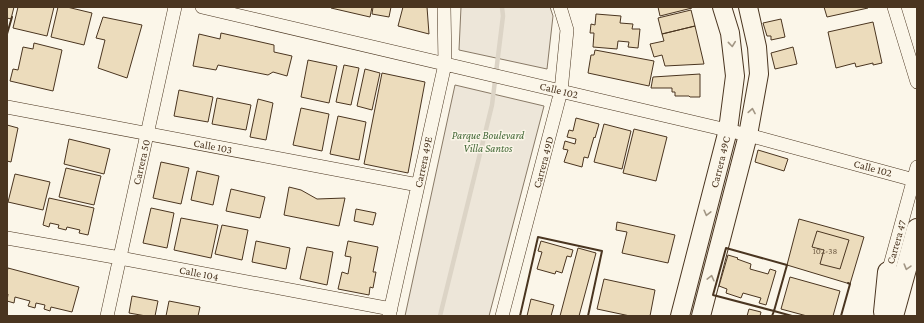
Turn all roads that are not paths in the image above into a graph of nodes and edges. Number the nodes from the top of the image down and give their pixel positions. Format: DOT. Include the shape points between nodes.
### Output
graph roads {
  1 [pos="175,7"];
  2 [pos="202,7"];
  3 [pos="444,7"];
  4 [pos="560,7"];
  5 [pos="722,7"];
  6 [pos="748,7"];
  7 [pos="894,7"];
  8 [pos="445,64"];
  9 [pos="917,82"];
  10 [pos="561,91"];
  11 [pos="7,106"];
  12 [pos="728,130"];
  13 [pos="147,134"];
  14 [pos="748,135"];
  15 [pos="915,174"];
  16 [pos="418,185"];
  17 [pos="917,229"];
  18 [pos="7,238"];
  19 [pos="120,258"];
  20 [pos="888,272"];
  21 [pos="390,312"];
  22 [pos="107,316"];
  23 [pos="502,316"];
  24 [pos="680,316"];
  25 [pos="702,316"];
  26 [pos="875,316"];
  27 [pos="884,316"];
  28 [pos="893,316"];
  1 -- 13 [label="street, Carrera 50"];
  2 -- 8 [label="street, Calle 102"];
  3 -- 8 [label="street, Carrera 49E"];
  4 -- 10 [label="street, Carrera 49D" via="567,30"];
  5 -- 12 [label="street, Carrera 49C, one-way" via="730,33 735,76"];
  14 -- 6 [label="street, Carrera 49C, one-way" via="759,74 757,47"];
  7 -- 9 [label="street"];
  8 -- 10 [label="street, Calle 102"];
  8 -- 16 [label="street, Carrera 49E"];
  10 -- 12 [label="street, Calle 102"];
  10 -- 23 [label="street, Carrera 49D"];
  11 -- 13 [label="street, Calle 103"];
  12 -- 14 [label="street, Calle 102"];
  12 -- 24 [label="street, Carrera 49C, one-way"];
  13 -- 16 [label="street, Calle 103"];
  13 -- 19 [label="street, Carrera 50"];
  14 -- 15 [label="street, Calle 102"];
  25 -- 14 [label="street, Carrera 49C, one-way"];
  15 -- 20 [label="street, Carrera 47"];
  16 -- 21 [label="street, Carrera 49E"];
  17 -- 28 [label="main road, one-way"];
  18 -- 19 [label="street, Calle 104"];
  19 -- 21 [label="street, Calle 104"];
  19 -- 22 [label="street, Carrera 50"];
  20 -- 26 [label="street, Carrera 47"];
  20 -- 27 [label="main road"];
}
